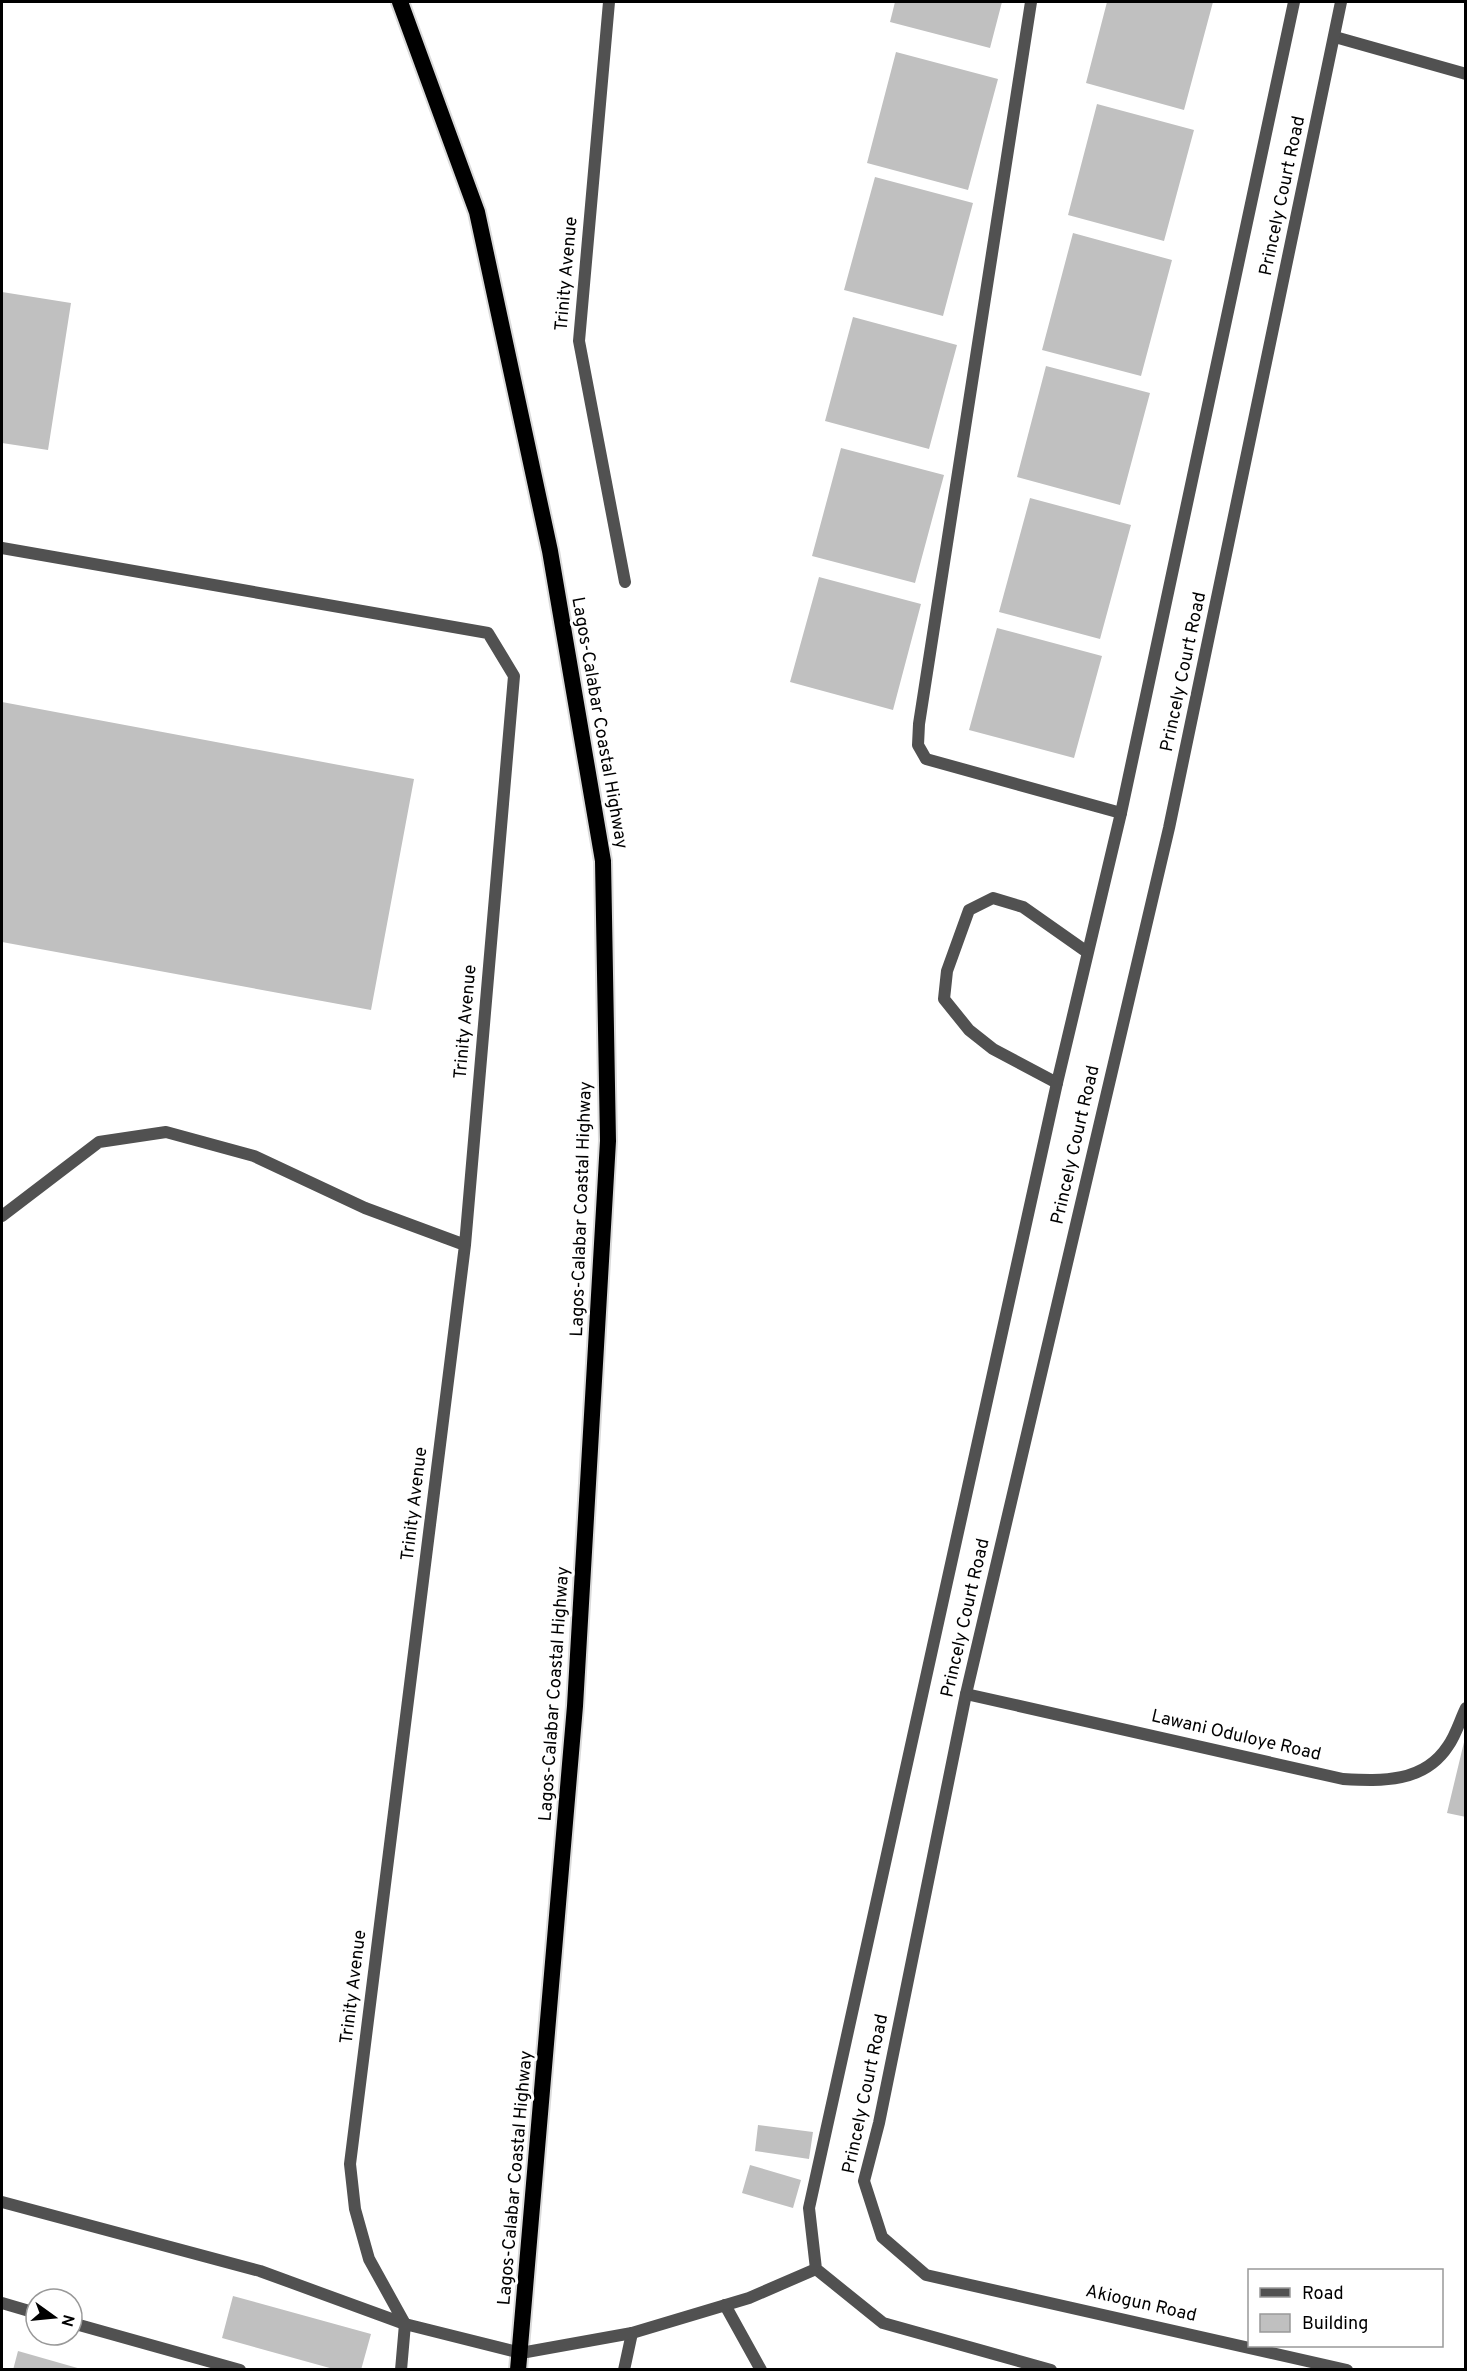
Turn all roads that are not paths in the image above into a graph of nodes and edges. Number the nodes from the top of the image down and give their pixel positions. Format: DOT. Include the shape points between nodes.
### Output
graph roads {
  1 [pos="400,2"];
  2 [pos="609,2"];
  3 [pos="1031,2"];
  4 [pos="1294,2"];
  5 [pos="1341,2"];
  6 [pos="1335,37"];
  7 [pos="1466,74"];
  8 [pos="2,548"];
  9 [pos="625,582"];
  10 [pos="1121,813"];
  11 [pos="1087,952"];
  12 [pos="1057,1083"];
  13 [pos="2,1216"];
  14 [pos="465,1245"];
  15 [pos="966,1694"];
  16 [pos="1466,1708"];
  17 [pos="2,2202"];
  18 [pos="816,2269"];
  19 [pos="926,2275"];
  20 [pos="2,2303"];
  21 [pos="725,2305"];
  22 [pos="24,2309"];
  23 [pos="405,2324"];
  24 [pos="84,2326"];
  25 [pos="632,2333"];
  26 [pos="519,2361"];
  27 [pos="240,2370"];
  28 [pos="401,2370"];
  29 [pos="624,2370"];
  30 [pos="761,2370"];
  31 [pos="1051,2370"];
  32 [pos="1347,2370"];
  1 -- 26 [label="highway, Lagos-Calabar Coastal Highway" via="477,212 550,551 603,861 608,1153 575,1706"];
  2 -- 9 [label="street, Trinity Avenue" via="579,341"];
  3 -- 10 [label="street" via="918,745 926,759"];
  4 -- 10 [label="street"];
  5 -- 6 [label="street, Princely Court Road"];
  6 -- 7 [label="street"];
  6 -- 15 [label="street, Princely Court Road" via="1169,828"];
  8 -- 14 [label="street, Trinity Avenue" via="488,633 514,676"];
  10 -- 11 [label="street"];
  11 -- 12 [label="street"];
  11 -- 12 [label="street" via="1023,907 993,898 969,910 947,971 944,999 969,1030 993,1049"];
  12 -- 18 [label="street" via="809,2208"];
  13 -- 14 [label="street" via="99,1142 166,1132 254,1156 365,1208"];
  14 -- 23 [label="street, Trinity Avenue" via="350,2164 356,2210 369,2259"];
  15 -- 16 [label="street, Lawani Oduloye Road" via="1343,1779 1386,1781 1422,1772 1448,1747"];
  15 -- 19 [label="street, Princely Court Road" via="864,2181 882,2237"];
  17 -- 23 [label="street" via="260,2271"];
  18 -- 21 [label="street"];
  18 -- 31 [label="street" via="883,2323"];
  19 -- 32 [label="street, Akiogun Road"];
  20 -- 22 [label="street"];
  21 -- 25 [label="street"];
  21 -- 30 [label="street"];
  23 -- 26 [label="street"];
  23 -- 28 [label="street"];
  24 -- 27 [label="street"];
  25 -- 26 [label="street"];
  25 -- 29 [label="street"];
}
